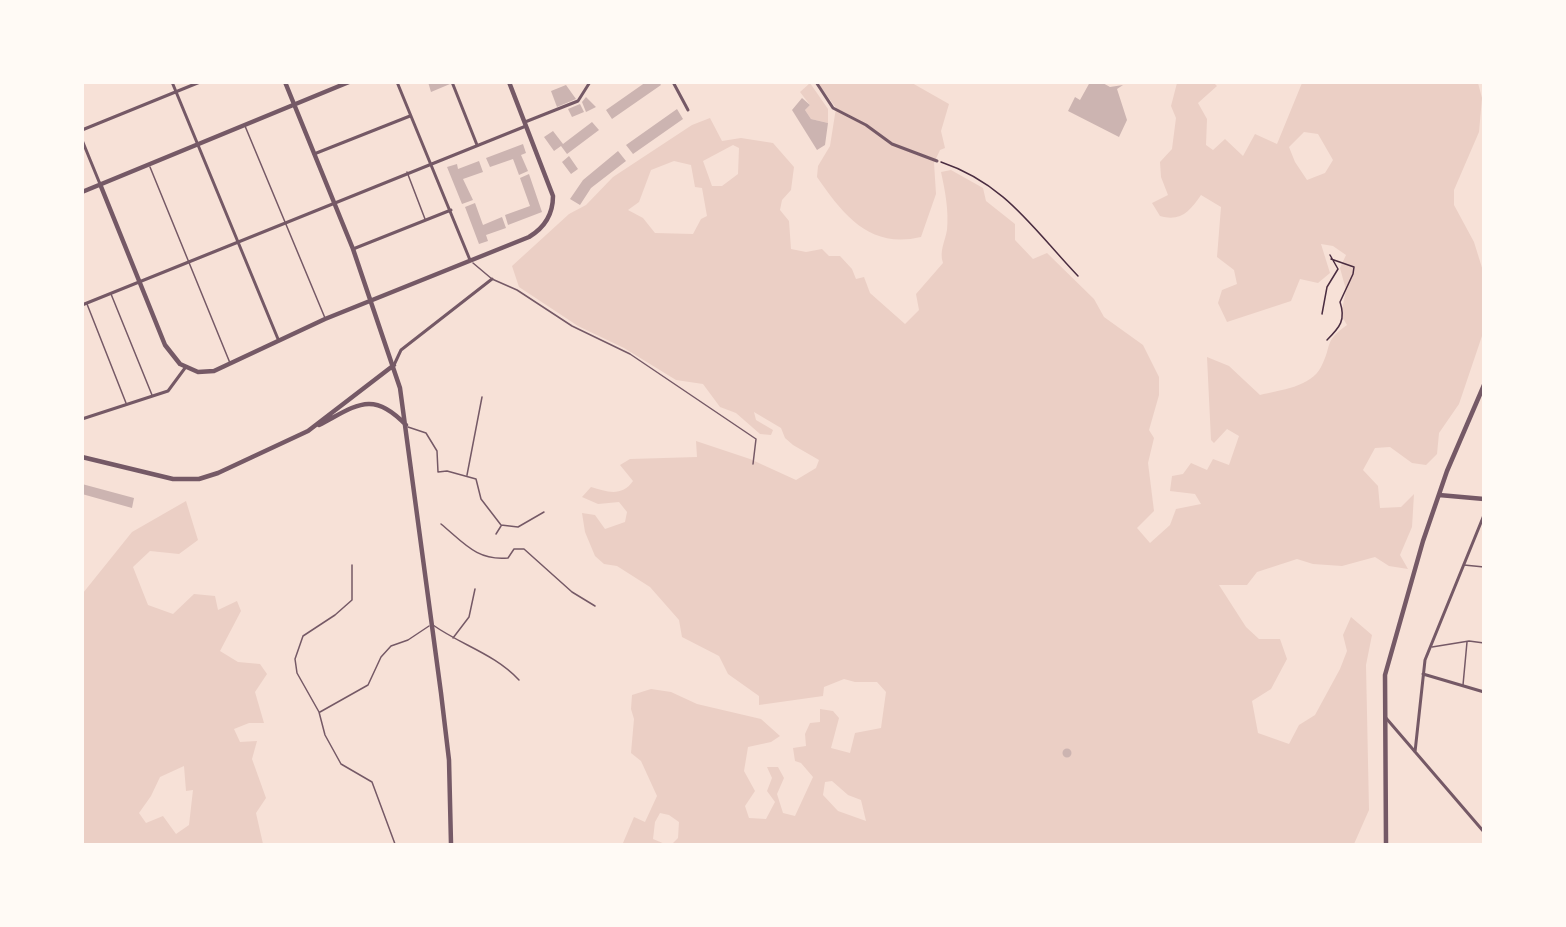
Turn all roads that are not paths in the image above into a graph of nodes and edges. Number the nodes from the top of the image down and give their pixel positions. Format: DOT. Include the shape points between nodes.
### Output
graph roads {
  1 [pos="172,82"];
  2 [pos="200,82"];
  3 [pos="285,82"];
  4 [pos="349,82"];
  5 [pos="397,82"];
  6 [pos="452,82"];
  7 [pos="509,82"];
  8 [pos="514,82"];
  9 [pos="533,82"];
  10 [pos="590,82"];
  11 [pos="673,82"];
  12 [pos="816,82"];
  13 [pos="176,92"];
  14 [pos="294,105"];
  15 [pos="688,110"];
  16 [pos="410,116"];
  17 [pos="526,124"];
  18 [pos="245,125"];
  19 [pos="82,130"];
  20 [pos="82,140"];
  21 [pos="197,145"];
  22 [pos="477,145"];
  23 [pos="314,154"];
  24 [pos="937,161"];
  25 [pos="430,163"];
  26 [pos="149,164"];
  27 [pos="407,172"];
  28 [pos="100,184"];
  29 [pos="82,192"];
  30 [pos="334,202"];
  31 [pos="451,210"];
  32 [pos="426,220"];
  33 [pos="285,222"];
  34 [pos="237,242"];
  35 [pos="353,249"];
  36 [pos="470,260"];
  37 [pos="189,261"];
  38 [pos="492,279"];
  39 [pos="139,282"];
  40 [pos="111,294"];
  41 [pos="372,300"];
  42 [pos="87,303"];
  43 [pos="82,305"];
  44 [pos="325,319"];
  45 [pos="278,339"];
  46 [pos="230,364"];
  47 [pos="394,365"];
  48 [pos="185,368"];
  49 [pos="1484,385"];
  50 [pos="152,395"];
  51 [pos="482,397"];
  52 [pos="126,404"];
  53 [pos="82,419"];
  54 [pos="407,427"];
  55 [pos="308,431"];
  56 [pos="82,457"];
  57 [pos="753,464"];
  58 [pos="467,475"];
  59 [pos="1439,495"];
  60 [pos="1484,499"];
  61 [pos="544,512"];
  62 [pos="1484,515"];
  63 [pos="441,524"];
  64 [pos="501,525"];
  65 [pos="496,534"];
  66 [pos="352,565"];
  67 [pos="1463,565"];
  68 [pos="1484,567"];
  69 [pos="475,589"];
  70 [pos="595,606"];
  71 [pos="432,624"];
  72 [pos="453,639"];
  73 [pos="1467,641"];
  74 [pos="1484,643"];
  75 [pos="1429,647"];
  76 [pos="1424,674"];
  77 [pos="519,680"];
  78 [pos="1463,686"];
  79 [pos="1484,692"];
  80 [pos="319,712"];
  81 [pos="1385,717"];
  82 [pos="1415,752"];
  83 [pos="1484,832"];
  84 [pos="395,844"];
  85 [pos="450,844"];
  86 [pos="1386,844"];
  1 -- 13 [label="street"];
  2 -- 13 [label="street"];
  3 -- 14 [label="street"];
  4 -- 14 [label="street"];
  5 -- 16 [label="street"];
  6 -- 22 [label="street"];
  7 -- 17 [label="street"];
  8 -- 9 [label="lane"];
  10 -- 17 [label="street" via="578,100"];
  11 -- 15 [label="street"];
  12 -- 24 [label="street" via="832,108 866,124 892,144"];
  13 -- 19 [label="street"];
  13 -- 21 [label="street"];
  14 -- 18 [label="street"];
  14 -- 23 [label="street"];
  16 -- 23 [label="street"];
  16 -- 25 [label="street"];
  17 -- 22 [label="street"];
  17 -- 36 [label="street" via="553,196 551,212 545,224 529,237"];
  18 -- 21 [label="street"];
  18 -- 33 [label="lane"];
  20 -- 28 [label="street"];
  21 -- 26 [label="street"];
  21 -- 34 [label="street"];
  22 -- 25 [label="street"];
  23 -- 30 [label="street"];
  25 -- 27 [label="street"];
  25 -- 31 [label="street"];
  26 -- 28 [label="street"];
  26 -- 37 [label="lane"];
  27 -- 30 [label="street"];
  27 -- 32 [label="lane"];
  28 -- 29 [label="street"];
  28 -- 39 [label="street"];
  30 -- 33 [label="street"];
  30 -- 35 [label="street"];
  31 -- 32 [label="street"];
  31 -- 36 [label="street"];
  32 -- 35 [label="street"];
  33 -- 34 [label="street"];
  33 -- 44 [label="lane"];
  34 -- 37 [label="street"];
  34 -- 45 [label="street"];
  35 -- 41 [label="street"];
  36 -- 38 [label="lane"];
  36 -- 41 [label="street"];
  37 -- 39 [label="street"];
  37 -- 46 [label="lane"];
  38 -- 47 [label="street" via="401,350"];
  38 -- 57 [label="lane" via="517,290 572,326 630,354 756,439"];
  39 -- 40 [label="street"];
  39 -- 48 [label="street" via="165,345"];
  40 -- 42 [label="street"];
  40 -- 50 [label="lane"];
  41 -- 44 [label="street"];
  41 -- 47 [label="street"];
  42 -- 43 [label="street"];
  42 -- 52 [label="lane"];
  44 -- 45 [label="street"];
  45 -- 46 [label="street"];
  46 -- 48 [label="street" via="204,373"];
  47 -- 54 [label="street"];
  47 -- 55 [label="street"];
  48 -- 50 [label="street" via="170,389"];
  49 -- 59 [label="street"];
  50 -- 52 [label="street"];
  51 -- 58 [label="lane"];
  52 -- 53 [label="street"];
  54 -- 55 [label="street" via="388,407 370,404 353,408"];
  54 -- 58 [label="lane" via="426,433 437,451 438,472"];
  54 -- 71 [label="street"];
  55 -- 56 [label="street" via="198,479 173,479"];
  58 -- 64 [label="lane" via="477,479 481,499"];
  59 -- 60 [label="street"];
  59 -- 81 [label="street" via="1385,675"];
  61 -- 64 [label="lane" via="518,527"];
  62 -- 67 [label="street"];
  63 -- 70 [label="lane" via="488,559 508,558 514,549 524,549 572,592"];
  64 -- 65 [label="lane"];
  66 -- 80 [label="lane" via="352,600 303,636 296,651 297,673"];
  67 -- 68 [label="lane"];
  67 -- 75 [label="street"];
  69 -- 72 [label="lane" via="469,617"];
  71 -- 72 [label="lane"];
  71 -- 80 [label="lane" via="391,646 381,657 368,685"];
  71 -- 85 [label="street" via="449,760"];
  72 -- 77 [label="lane" via="491,658"];
  73 -- 74 [label="lane"];
  73 -- 75 [label="lane" via="1437,649"];
  73 -- 78 [label="lane"];
  75 -- 76 [label="street"];
  76 -- 78 [label="street"];
  76 -- 82 [label="street"];
  78 -- 79 [label="street"];
  80 -- 84 [label="lane" via="325,735 341,764 372,782"];
  81 -- 82 [label="street"];
  81 -- 86 [label="street"];
  82 -- 83 [label="street"];
}
